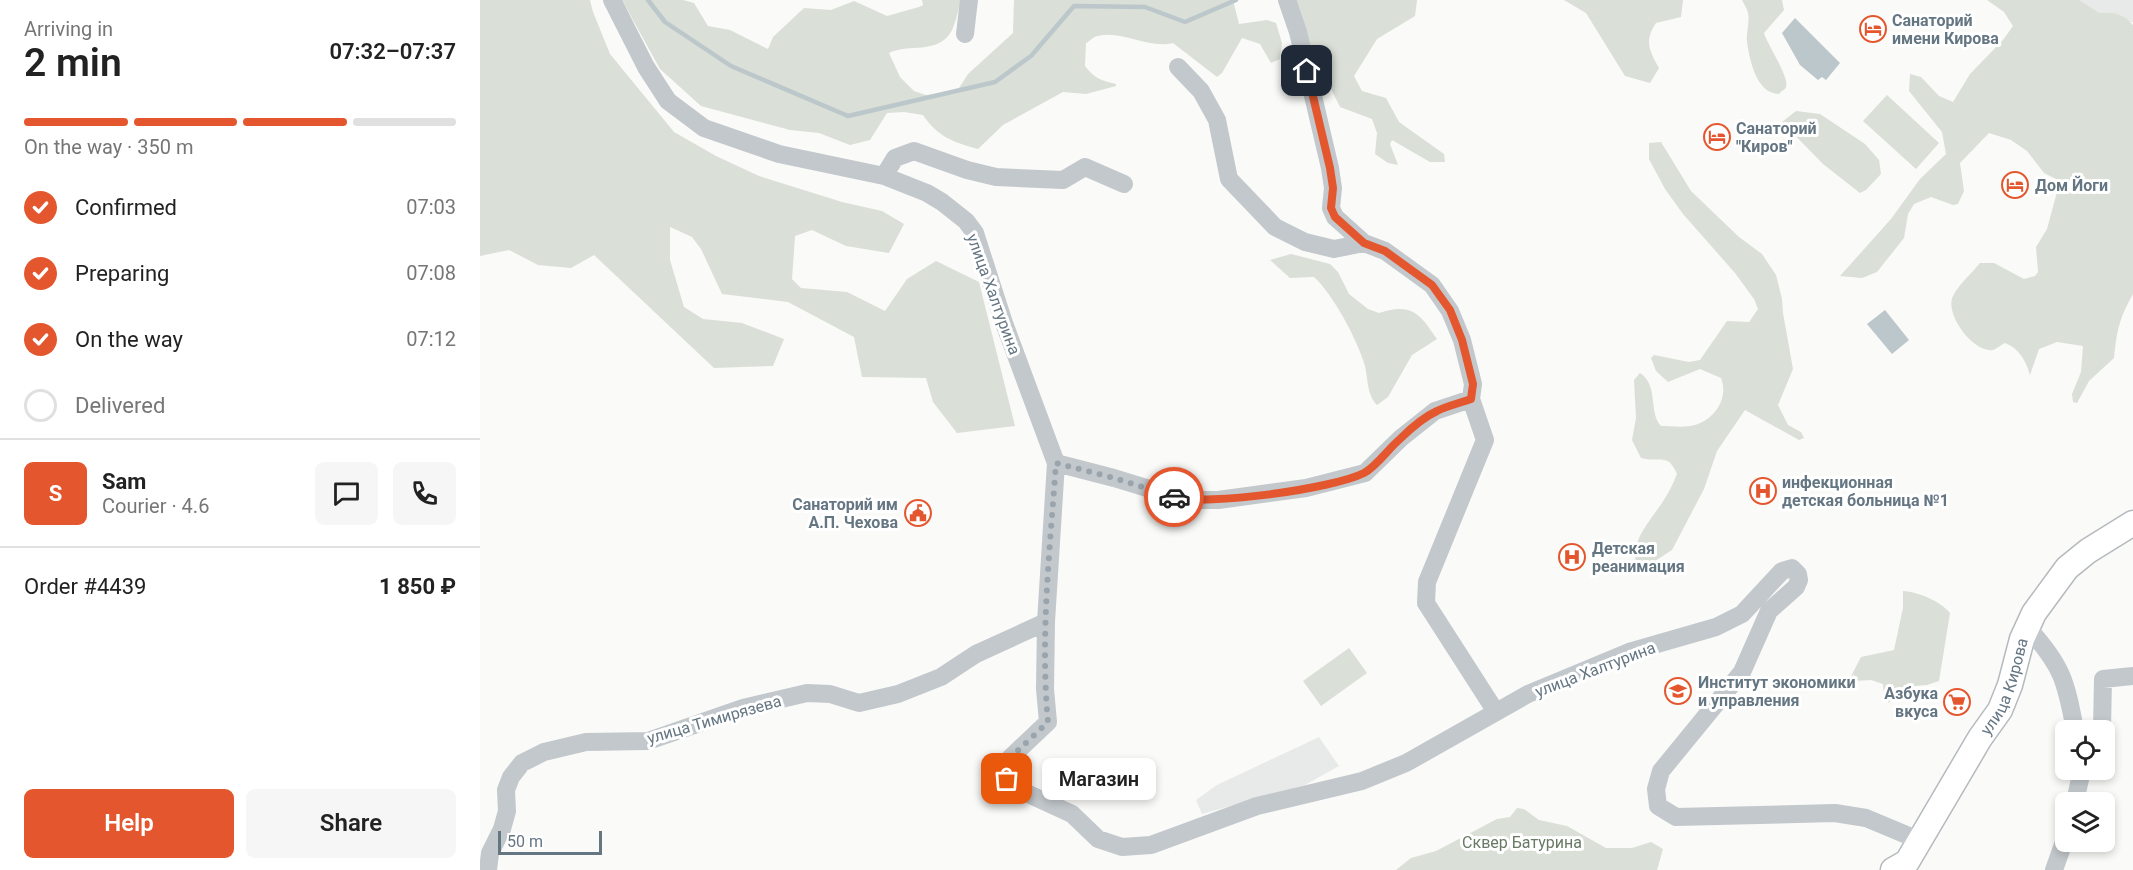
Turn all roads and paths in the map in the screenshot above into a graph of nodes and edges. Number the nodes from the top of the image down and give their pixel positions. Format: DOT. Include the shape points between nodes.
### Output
graph roads {
  1 [pos="612,0"];
  2 [pos="969,0"];
  3 [pos="1287,0"];
  4 [pos="965,34"];
  5 [pos="1178,67"];
  6 [pos="884,176"];
  7 [pos="1124,184"];
  8 [pos="1364,243"];
  9 [pos="1471,399"];
  10 [pos="1056,463"];
  11 [pos="2133,523"];
  12 [pos="1046,622"];
  13 [pos="2027,627"];
  14 [pos="2133,676"];
  15 [pos="1496,712"];
  16 [pos="2073,720"];
  17 [pos="2102,720"];
  18 [pos="1921,841"];
  19 [pos="2060,852"];
  20 [pos="488,870"];
  21 [pos="1893,870"];
  22 [pos="2054,870"];
  1 -- 6 [label="street, улица Халтурина" via="668,101 704,128 779,154"];
  2 -- 4 [label="street"];
  3 -- 8 [label="street" via="1330,168 1331,208 1335,217"];
  5 -- 8 [label="street" via="1201,91 1216,120 1229,179 1275,226 1305,242 1334,249"];
  6 -- 7 [label="street" via="895,158 914,151 996,177 1063,180 1085,167"];
  6 -- 10 [label="street, улица Халтурина" via="942,202 975,233"];
  8 -- 9 [label="street" via="1385,251 1432,285 1462,340 1473,384"];
  9 -- 10 [label="street" via="1435,411 1365,473 1306,488 1218,500 1186,500"];
  9 -- 15 [label="street" via="1485,440 1427,582 1426,603"];
  10 -- 12 [label="street, улица Халтурина"];
  11 -- 13 [label="main road, улица Кирова" via="2067,567"];
  12 -- 15 [label="street, улица Халтурина" via="1048,722 1010,758 1007,779 1022,791 1072,814 1098,839 1122,848 1151,845 1257,806 1362,781 1406,763"];
  12 -- 20 [label="street, улица Тимирязева" via="976,654 941,677 898,694 858,703 830,694 807,693 743,708 648,741 586,742 544,752 522,764 511,777 506,790 507,811 490,853"];
  13 -- 16 [label="street" via="2058,666 2068,688"];
  13 -- 18 [label="main road, улица Кирова" via="2000,710 1974,747"];
  14 -- 17 [label="street" via="2103,679"];
  15 -- 18 [label="street, улица Халтурина" via="1528,694 1629,652 1716,627 1742,614 1782,571 1792,568 1798,574 1797,587 1769,611 1742,672 1661,771 1656,789 1658,806 1676,817 1835,813 1866,818"];
  18 -- 21 [label="main road, улица Кирова" via="1907,862"];
  19 -- 22 [label="street"];
}
